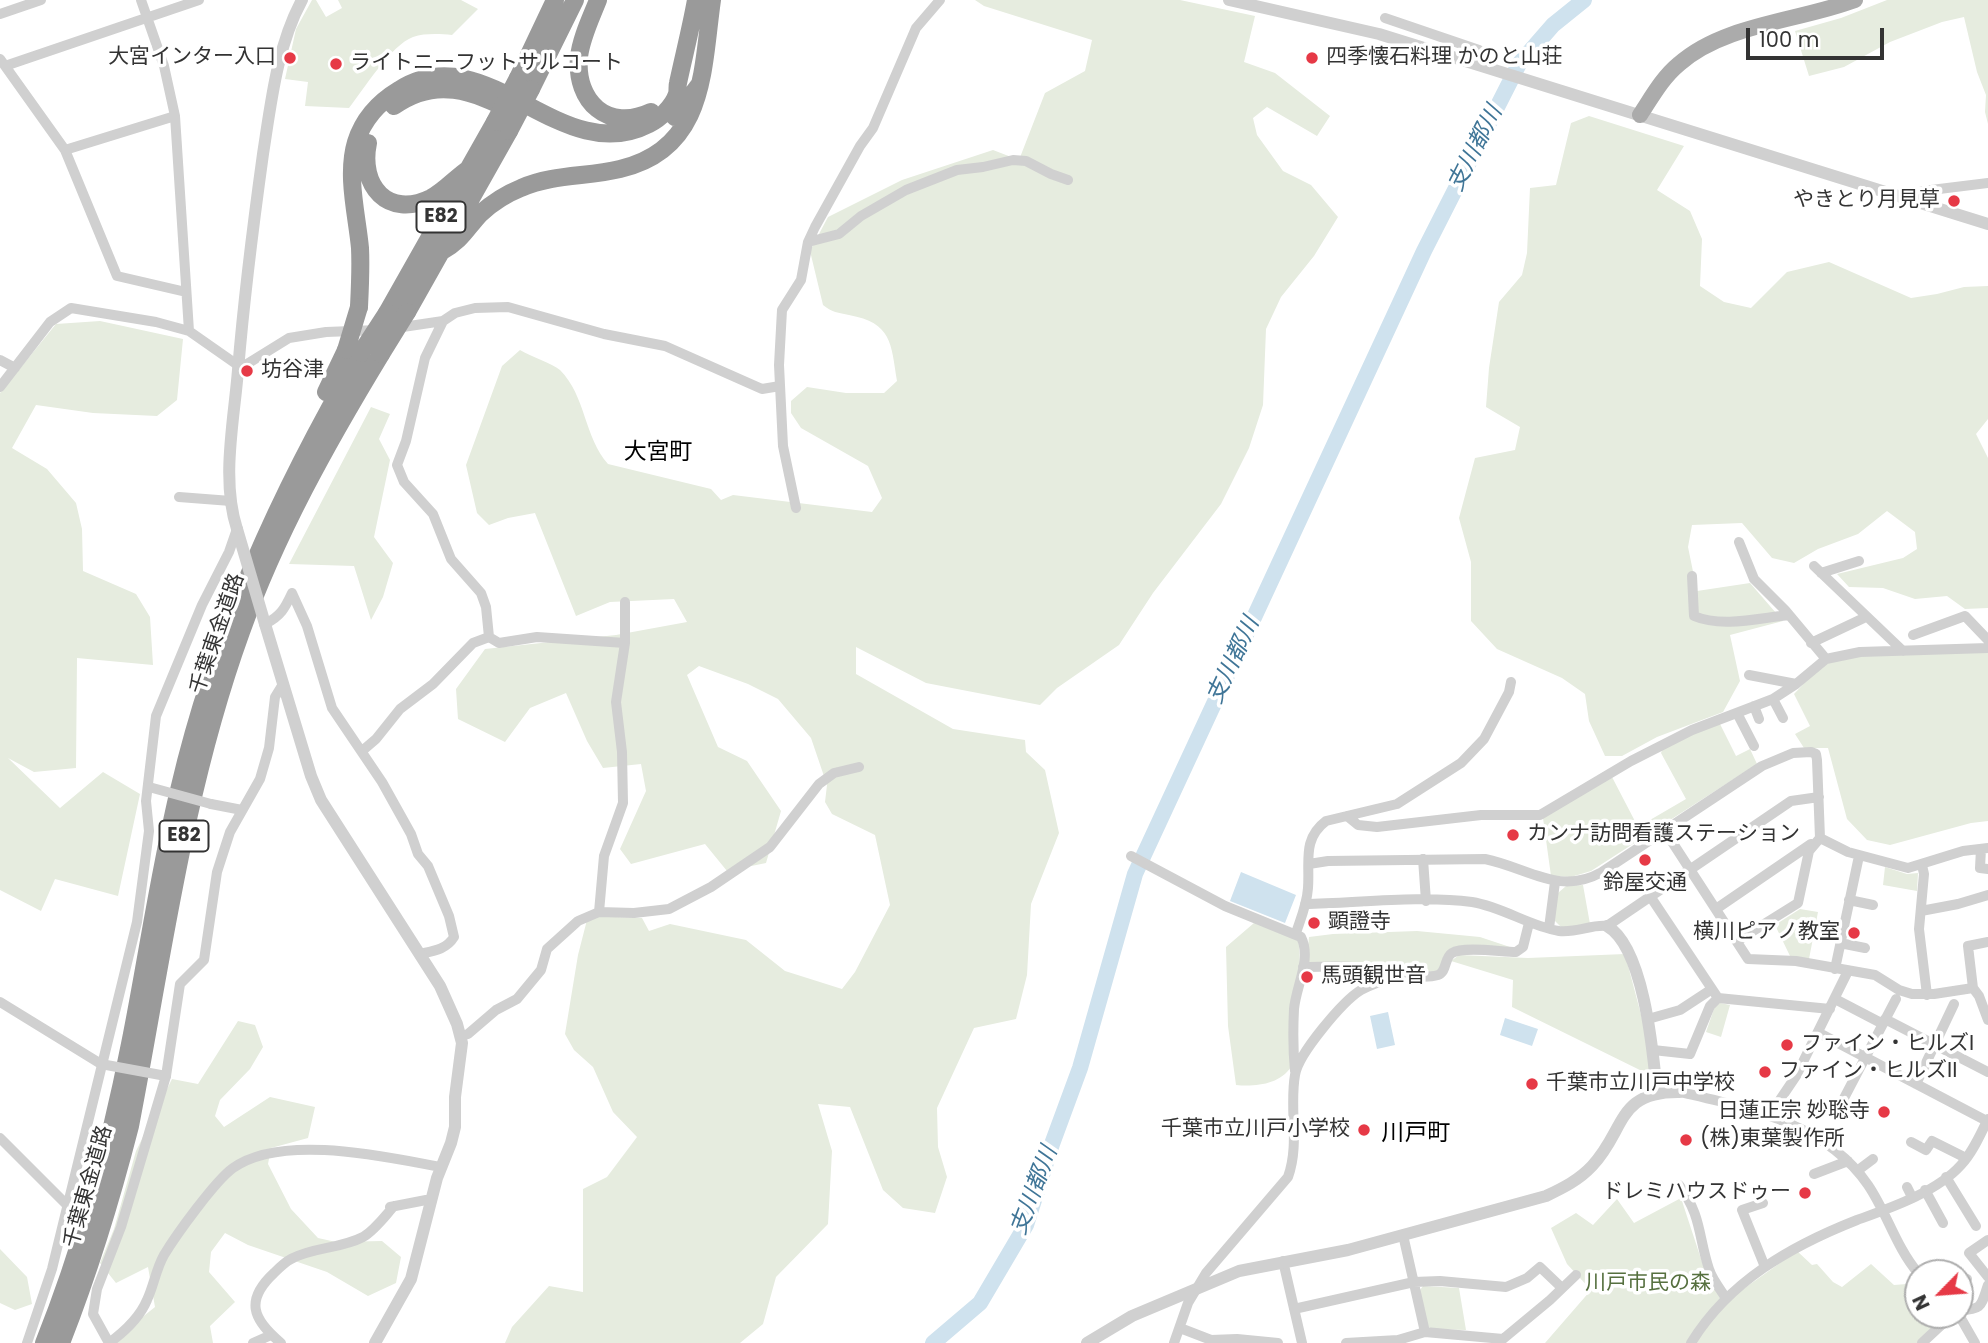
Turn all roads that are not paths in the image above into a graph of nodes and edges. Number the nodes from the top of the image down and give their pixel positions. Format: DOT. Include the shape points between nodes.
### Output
graph roads {
  1 [pos="41,0"];
  2 [pos="141,0"];
  3 [pos="198,0"];
  4 [pos="555,0"];
  5 [pos="575,0"];
  6 [pos="598,0"];
  7 [pos="696,0"];
  8 [pos="712,0"];
  9 [pos="940,0"];
  10 [pos="1229,0"];
  11 [pos="1855,0"];
  12 [pos="297,3"];
  13 [pos="0,14"];
  14 [pos="148,17"];
  15 [pos="1385,36"];
  16 [pos="1466,61"];
  17 [pos="3,62"];
  18 [pos="524,84"];
  19 [pos="678,84"];
  20 [pos="700,84"];
  21 [pos="1640,115"];
  22 [pos="175,116"];
  23 [pos="502,126"];
  24 [pos="65,150"];
  25 [pos="470,168"];
  26 [pos="1068,180"];
  27 [pos="1988,183"];
  28 [pos="1903,197"];
  29 [pos="1988,224"];
  30 [pos="808,242"];
  31 [pos="442,251"];
  32 [pos="186,292"];
  33 [pos="443,321"];
  34 [pos="189,331"];
  35 [pos="354,352"];
  36 [pos="0,360"];
  37 [pos="239,366"];
  38 [pos="15,368"];
  39 [pos="780,386"];
  40 [pos="0,387"];
  41 [pos="179,497"];
  42 [pos="231,501"];
  43 [pos="796,508"];
  44 [pos="237,529"];
  45 [pos="1739,542"];
  46 [pos="1859,561"];
  47 [pos="1692,576"];
  48 [pos="625,602"];
  49 [pos="1788,615"];
  50 [pos="1866,617"];
  51 [pos="265,624"];
  52 [pos="489,637"];
  53 [pos="1988,640"];
  54 [pos="1811,642"];
  55 [pos="625,643"];
  56 [pos="1988,648"];
  57 [pos="1903,651"];
  58 [pos="1928,652"];
  59 [pos="1826,659"];
  60 [pos="1749,675"];
  61 [pos="1511,682"];
  62 [pos="283,684"];
  63 [pos="1796,684"];
  64 [pos="1773,699"];
  65 [pos="1754,706"];
  66 [pos="1737,713"];
  67 [pos="1783,718"];
  68 [pos="1759,719"];
  69 [pos="1754,746"];
  70 [pos="362,751"];
  71 [pos="859,767"];
  72 [pos="149,787"];
  73 [pos="1819,797"];
  74 [pos="242,810"];
  75 [pos="1347,816"];
  76 [pos="1665,831"];
  77 [pos="1820,838"];
  78 [pos="1985,849"];
  79 [pos="1132,856"];
  80 [pos="1859,856"];
  81 [pos="1423,859"];
  82 [pos="1309,864"];
  83 [pos="1922,865"];
  84 [pos="1988,869"];
  85 [pos="1690,870"];
  86 [pos="1555,882"];
  87 [pos="1988,895"];
  88 [pos="1650,896"];
  89 [pos="1849,900"];
  90 [pos="1426,901"];
  91 [pos="1305,904"];
  92 [pos="1873,905"];
  93 [pos="1716,909"];
  94 [pos="1921,911"];
  95 [pos="598,912"];
  96 [pos="1529,923"];
  97 [pos="1607,926"];
  98 [pos="1549,928"];
  99 [pos="1296,933"];
  100 [pos="1737,941"];
  101 [pos="1988,942"];
  102 [pos="1840,943"];
  103 [pos="1865,948"];
  104 [pos="419,954"];
  105 [pos="1304,967"];
  106 [pos="1835,969"];
  107 [pos="1848,971"];
  108 [pos="1401,975"];
  109 [pos="1973,988"];
  110 [pos="1715,994"];
  111 [pos="1927,995"];
  112 [pos="1835,999"];
  113 [pos="1896,999"];
  114 [pos="0,1002"];
  115 [pos="1954,1004"];
  116 [pos="1830,1009"];
  117 [pos="1987,1015"];
  118 [pos="1648,1019"];
  119 [pos="1884,1021"];
  120 [pos="1819,1033"];
  121 [pos="461,1036"];
  122 [pos="1935,1044"];
  123 [pos="1653,1050"];
  124 [pos="1865,1058"];
  125 [pos="101,1064"];
  126 [pos="1295,1072"];
  127 [pos="1988,1072"];
  128 [pos="166,1076"];
  129 [pos="1916,1084"];
  130 [pos="1680,1092"];
  131 [pos="1657,1093"];
  132 [pos="1842,1102"];
  133 [pos="1769,1116"];
  134 [pos="1987,1120"];
  135 [pos="0,1138"];
  136 [pos="1911,1142"];
  137 [pos="1966,1158"];
  138 [pos="1873,1159"];
  139 [pos="1848,1161"];
  140 [pos="441,1167"];
  141 [pos="1857,1171"];
  142 [pos="1814,1174"];
  143 [pos="1946,1177"];
  144 [pos="1679,1185"];
  145 [pos="1907,1186"];
  146 [pos="1925,1190"];
  147 [pos="1912,1197"];
  148 [pos="431,1201"];
  149 [pos="1763,1203"];
  150 [pos="67,1205"];
  151 [pos="394,1206"];
  152 [pos="383,1209"];
  153 [pos="1884,1210"];
  154 [pos="1942,1223"];
  155 [pos="1976,1226"];
  156 [pos="1403,1236"];
  157 [pos="1988,1240"];
  158 [pos="1908,1259"];
  159 [pos="1283,1261"];
  160 [pos="1765,1267"];
  161 [pos="1576,1275"];
  162 [pos="1988,1277"];
  163 [pos="1414,1282"];
  164 [pos="1988,1285"];
  165 [pos="1196,1289"];
  166 [pos="1562,1289"];
  167 [pos="1726,1298"];
  168 [pos="1294,1309"];
  169 [pos="1974,1310"];
  170 [pos="1180,1328"];
  171 [pos="1937,1329"];
  172 [pos="1425,1332"];
  173 [pos="271,1335"];
  174 [pos="1398,1341"];
  175 [pos="1504,1341"];
  176 [pos="27,1343"];
  177 [pos="44,1343"];
  178 [pos="61,1343"];
  179 [pos="109,1343"];
  180 [pos="253,1343"];
  181 [pos="281,1343"];
  182 [pos="375,1343"];
  183 [pos="1087,1343"];
  184 [pos="1174,1343"];
  185 [pos="1278,1343"];
  186 [pos="1302,1343"];
  187 [pos="1346,1343"];
  188 [pos="1691,1343"];
  189 [pos="1922,1343"];
  1 -- 13 [label="street"];
  2 -- 14 [label="street"];
  3 -- 14 [label="street"];
  4 -- 18 [label="highway, 千葉東金道路 / E82"];
  5 -- 18 [label="highway, 千葉東金道路 / E82"];
  6 -- 19 [label="highway" via="579,61 580,81 592,104 611,117 640,117 659,106"];
  7 -- 19 [label="highway"];
  8 -- 20 [label="highway"];
  9 -- 30 [label="street" via="916,28 873,128"];
  10 -- 15 [label="street"];
  11 -- 21 [label="main road" via="1707,43 1669,73"];
  12 -- 37 [label="street" via="270,106 250,242"];
  14 -- 17 [label="street"];
  14 -- 22 [label="street"];
  15 -- 16 [label="street"];
  15 -- 16 [label="street" via="1391,20 1474,48"];
  16 -- 21 [label="street"];
  17 -- 24 [label="street"];
  18 -- 23 [label="highway, 千葉東金道路 / E82, bridge"];
  19 -- 35 [label="highway, bridge" via="672,103 654,122 608,134 568,126 497,88 466,79 421,79 393,93 368,118 355,144 353,180 360,251"];
  20 -- 25 [label="highway" via="672,120 652,134 628,144 601,146 556,133 486,98 457,89 418,93 396,104 377,124 365,165 384,198 414,204 433,197"];
  20 -- 31 [label="highway" via="685,127 662,151 635,165 551,178 520,188 490,205 457,243"];
  21 -- 28 [label="street"];
  22 -- 24 [label="street"];
  22 -- 32 [label="street"];
  23 -- 25 [label="highway, 千葉東金道路 / E82"];
  23 -- 31 [label="highway, 千葉東金道路 / E82"];
  24 -- 32 [label="street" via="117,276"];
  25 -- 35 [label="highway, 千葉東金道路 / E82, bridge" via="387,313"];
  26 -- 30 [label="street" via="1026,161 957,170 906,190 839,234"];
  27 -- 28 [label="street"];
  28 -- 29 [label="street"];
  30 -- 39 [label="street" via="801,279 782,310"];
  31 -- 178 [label="highway, 千葉東金道路 / E82, bridge" via="287,522 229,665 186,822 117,1176"];
  32 -- 34 [label="street"];
  33 -- 37 [label="street" via="289,338"];
  33 -- 39 [label="street" via="475,309 522,309 604,334 665,346 761,388"];
  33 -- 52 [label="street" via="425,358 397,465 404,482 433,514 451,559 481,593"];
  34 -- 37 [label="street"];
  34 -- 38 [label="street" via="71,307 50,322"];
  35 -- 177 [label="highway, 千葉東金道路 / E82" via="305,432 252,550 213,667 179,789 102,1168"];
  36 -- 38 [label="street"];
  37 -- 42 [label="street"];
  38 -- 40 [label="street"];
  39 -- 43 [label="street" via="783,446"];
  41 -- 42 [label="street"];
  42 -- 44 [label="street"];
  44 -- 51 [label="street, bridge"];
  44 -- 72 [label="street" via="156,716"];
  45 -- 49 [label="street" via="1754,579"];
  46 -- 50 [label="street" via="1818,570"];
  47 -- 49 [label="street" via="1694,616 1701,619 1728,622"];
  48 -- 55 [label="street"];
  49 -- 54 [label="street"];
  50 -- 54 [label="street"];
  50 -- 57 [label="street"];
  51 -- 62 [label="street"];
  51 -- 70 [label="street" via="283,612 292,593 332,708"];
  52 -- 55 [label="street" via="499,643 537,637"];
  52 -- 70 [label="street" via="473,643 433,684 400,709"];
  53 -- 58 [label="street" via="1965,616 1911,633"];
  54 -- 59 [label="street"];
  55 -- 95 [label="street" via="616,702 622,803 604,856"];
  56 -- 58 [label="street"];
  57 -- 58 [label="street"];
  57 -- 59 [label="street"];
  59 -- 63 [label="street"];
  60 -- 63 [label="street"];
  61 -- 75 [label="street" via="1484,738 1461,763 1396,804"];
  62 -- 74 [label="street" via="275,697 260,779"];
  62 -- 104 [label="street" via="321,800"];
  63 -- 64 [label="street"];
  64 -- 65 [label="street"];
  64 -- 67 [label="street"];
  65 -- 66 [label="street"];
  65 -- 68 [label="street"];
  66 -- 69 [label="street"];
  66 -- 75 [label="street" via="1631,761 1540,815 1481,815 1377,827 1358,825"];
  70 -- 104 [label="street" via="428,866 454,930 450,944"];
  71 -- 95 [label="street" via="834,773 819,784 771,847 711,887 669,909"];
  72 -- 74 [label="street, bridge"];
  72 -- 125 [label="street" via="149,831 136,922"];
  73 -- 76 [label="street" via="1816,754 1793,753 1747,775"];
  73 -- 77 [label="street"];
  73 -- 85 [label="street" via="1791,801"];
  74 -- 128 [label="street" via="217,872 204,960 180,984"];
  75 -- 82 [label="street" via="1317,827 1308,848"];
  76 -- 85 [label="street"];
  76 -- 86 [label="street" via="1593,877"];
  77 -- 80 [label="street"];
  77 -- 93 [label="street"];
  77 -- 100 [label="street" via="1809,851 1798,903"];
  78 -- 83 [label="street"];
  78 -- 84 [label="street" via="1980,869"];
  79 -- 99 [label="street" via="1225,906"];
  80 -- 83 [label="street" via="1908,868"];
  80 -- 89 [label="street"];
  81 -- 82 [label="street"];
  81 -- 86 [label="street" via="1485,859"];
  81 -- 90 [label="street"];
  82 -- 91 [label="street"];
  83 -- 94 [label="street"];
  85 -- 88 [label="street"];
  85 -- 93 [label="street"];
  86 -- 98 [label="street"];
  87 -- 94 [label="street"];
  88 -- 97 [label="street"];
  88 -- 110 [label="street"];
  89 -- 92 [label="street"];
  89 -- 102 [label="street"];
  90 -- 91 [label="street"];
  90 -- 96 [label="street" via="1475,903"];
  91 -- 99 [label="street"];
  93 -- 100 [label="street"];
  94 -- 111 [label="street"];
  95 -- 121 [label="street" via="556,939 547,949 541,970 517,999"];
  96 -- 98 [label="street"];
  96 -- 108 [label="street" via="1523,947 1516,952 1453,953 1441,974"];
  97 -- 98 [label="street" via="1568,932"];
  97 -- 118 [label="street" via="1627,946"];
  99 -- 105 [label="street" via="1304,941"];
  100 -- 106 [label="street" via="1748,958"];
  101 -- 109 [label="street" via="1968,946"];
  102 -- 103 [label="street"];
  102 -- 106 [label="street"];
  104 -- 121 [label="street" via="440,986"];
  105 -- 108 [label="street" via="1353,967"];
  105 -- 126 [label="street" via="1294,1005"];
  106 -- 107 [label="street"];
  107 -- 111 [label="street" via="1875,975 1899,990"];
  107 -- 112 [label="street"];
  108 -- 126 [label="street" via="1353,996 1327,1023"];
  109 -- 111 [label="street"];
  109 -- 117 [label="street"];
  110 -- 116 [label="street"];
  110 -- 118 [label="street"];
  110 -- 123 [label="street" via="1690,1054"];
  112 -- 116 [label="street"];
  112 -- 119 [label="street"];
  113 -- 119 [label="street"];
  114 -- 125 [label="street"];
  115 -- 122 [label="street"];
  116 -- 120 [label="street"];
  118 -- 123 [label="street"];
  119 -- 122 [label="street"];
  119 -- 124 [label="street"];
  120 -- 124 [label="street"];
  120 -- 133 [label="street"];
  121 -- 140 [label="street" via="455,1127"];
  122 -- 127 [label="street"];
  122 -- 129 [label="street"];
  123 -- 131 [label="street"];
  124 -- 129 [label="street"];
  124 -- 132 [label="street"];
  125 -- 128 [label="street, bridge"];
  125 -- 150 [label="street"];
  126 -- 165 [label="street" via="1293,1157 1288,1177 1230,1242"];
  128 -- 179 [label="street" via="121,1227 97,1289 93,1314"];
  129 -- 134 [label="street"];
  130 -- 131 [label="street"];
  130 -- 133 [label="street"];
  131 -- 156 [label="street" via="1629,1109 1597,1160 1570,1184 1530,1201"];
  133 -- 139 [label="street" via="1815,1136"];
  134 -- 137 [label="street"];
  135 -- 150 [label="street"];
  136 -- 137 [label="street" via="1926,1150 1932,1141"];
  137 -- 143 [label="street"];
  138 -- 141 [label="street"];
  139 -- 141 [label="street"];
  139 -- 142 [label="street"];
  140 -- 148 [label="street"];
  140 -- 179 [label="street" via="323,1150 265,1154 235,1166 164,1254 144,1308"];
  141 -- 153 [label="street"];
  143 -- 146 [label="street"];
  143 -- 155 [label="street"];
  144 -- 167 [label="street" via="1700,1224 1709,1271"];
  145 -- 147 [label="street"];
  146 -- 147 [label="street"];
  146 -- 154 [label="street"];
  147 -- 153 [label="street"];
  148 -- 151 [label="street"];
  148 -- 182 [label="street" via="411,1279"];
  149 -- 160 [label="street" via="1742,1210"];
  150 -- 176 [label="street"];
  151 -- 152 [label="street"];
  151 -- 173 [label="street" via="365,1236 289,1259 261,1286 255,1313"];
  153 -- 158 [label="street"];
  153 -- 160 [label="street" via="1799,1245"];
  156 -- 159 [label="street"];
  156 -- 163 [label="street"];
  157 -- 162 [label="street" via="1969,1253"];
  159 -- 165 [label="street" via="1239,1271"];
  159 -- 168 [label="street"];
  160 -- 167 [label="street"];
  161 -- 166 [label="street"];
  163 -- 166 [label="street" via="1506,1287 1540,1266"];
  163 -- 168 [label="street"];
  163 -- 172 [label="street"];
  164 -- 169 [label="street"];
  165 -- 170 [label="street"];
  165 -- 183 [label="street" via="1132,1316"];
  166 -- 175 [label="street"];
  167 -- 188 [label="street"];
  168 -- 186 [label="street"];
  170 -- 184 [label="street"];
  170 -- 185 [label="street" via="1211,1340"];
  171 -- 189 [label="street"];
  172 -- 174 [label="street"];
  172 -- 175 [label="street"];
  173 -- 180 [label="street"];
  173 -- 181 [label="street"];
  174 -- 187 [label="street"];
}
